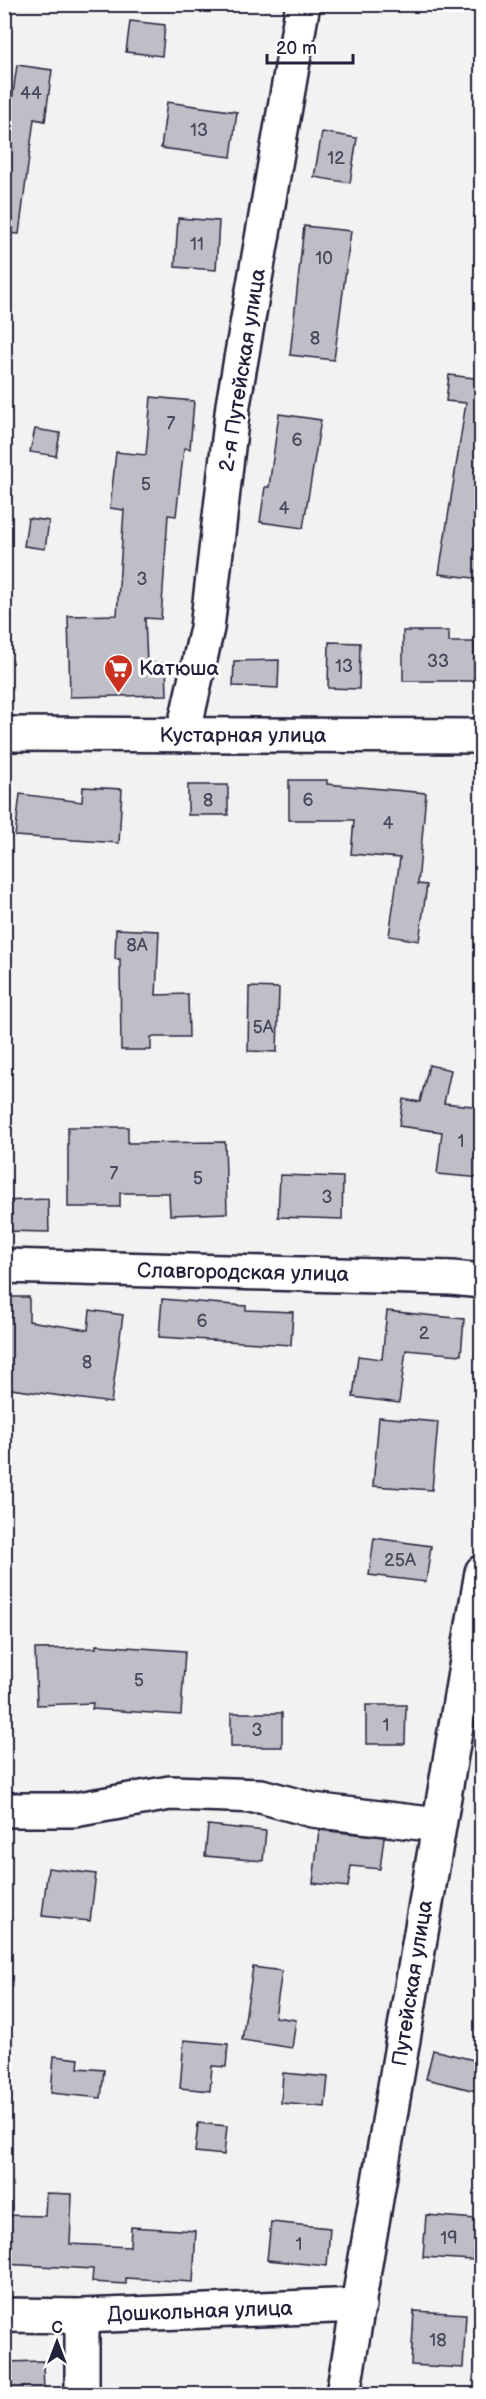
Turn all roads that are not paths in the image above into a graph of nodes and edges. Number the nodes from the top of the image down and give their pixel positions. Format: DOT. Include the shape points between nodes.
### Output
graph roads {
  1 [pos="303,4"];
  2 [pos="4,734"];
  3 [pos="183,735"];
  4 [pos="482,736"];
  5 [pos="4,1266"];
  6 [pos="482,1281"];
  7 [pos="482,1572"];
  8 [pos="471,1699"];
  9 [pos="4,1810"];
  10 [pos="438,1825"];
  11 [pos="359,2305"];
  12 [pos="4,2315"];
  13 [pos="82,2316"];
  14 [pos="82,2394"];
  15 [pos="343,2394"];
  1 -- 3 [label="street, 2-я Путейская улица" via="233,405 207,628"];
  2 -- 3 [label="street, Кустарная улица"];
  3 -- 4 [label="street, Кустарная улица"];
  5 -- 6 [label="street, Славгородская улица"];
  7 -- 8 [label="street, Путейская улица"];
  8 -- 10 [label="street, Путейская улица"];
  9 -- 10 [label="street" via="74,1810 170,1793 261,1796 312,1810"];
  10 -- 11 [label="street, Путейская улица"];
  11 -- 13 [label="street, Дошкольная улица"];
  11 -- 15 [label="street, Путейская улица"];
  12 -- 13 [label="street, Дошкольная улица"];
  13 -- 14 [label="street"];
}
